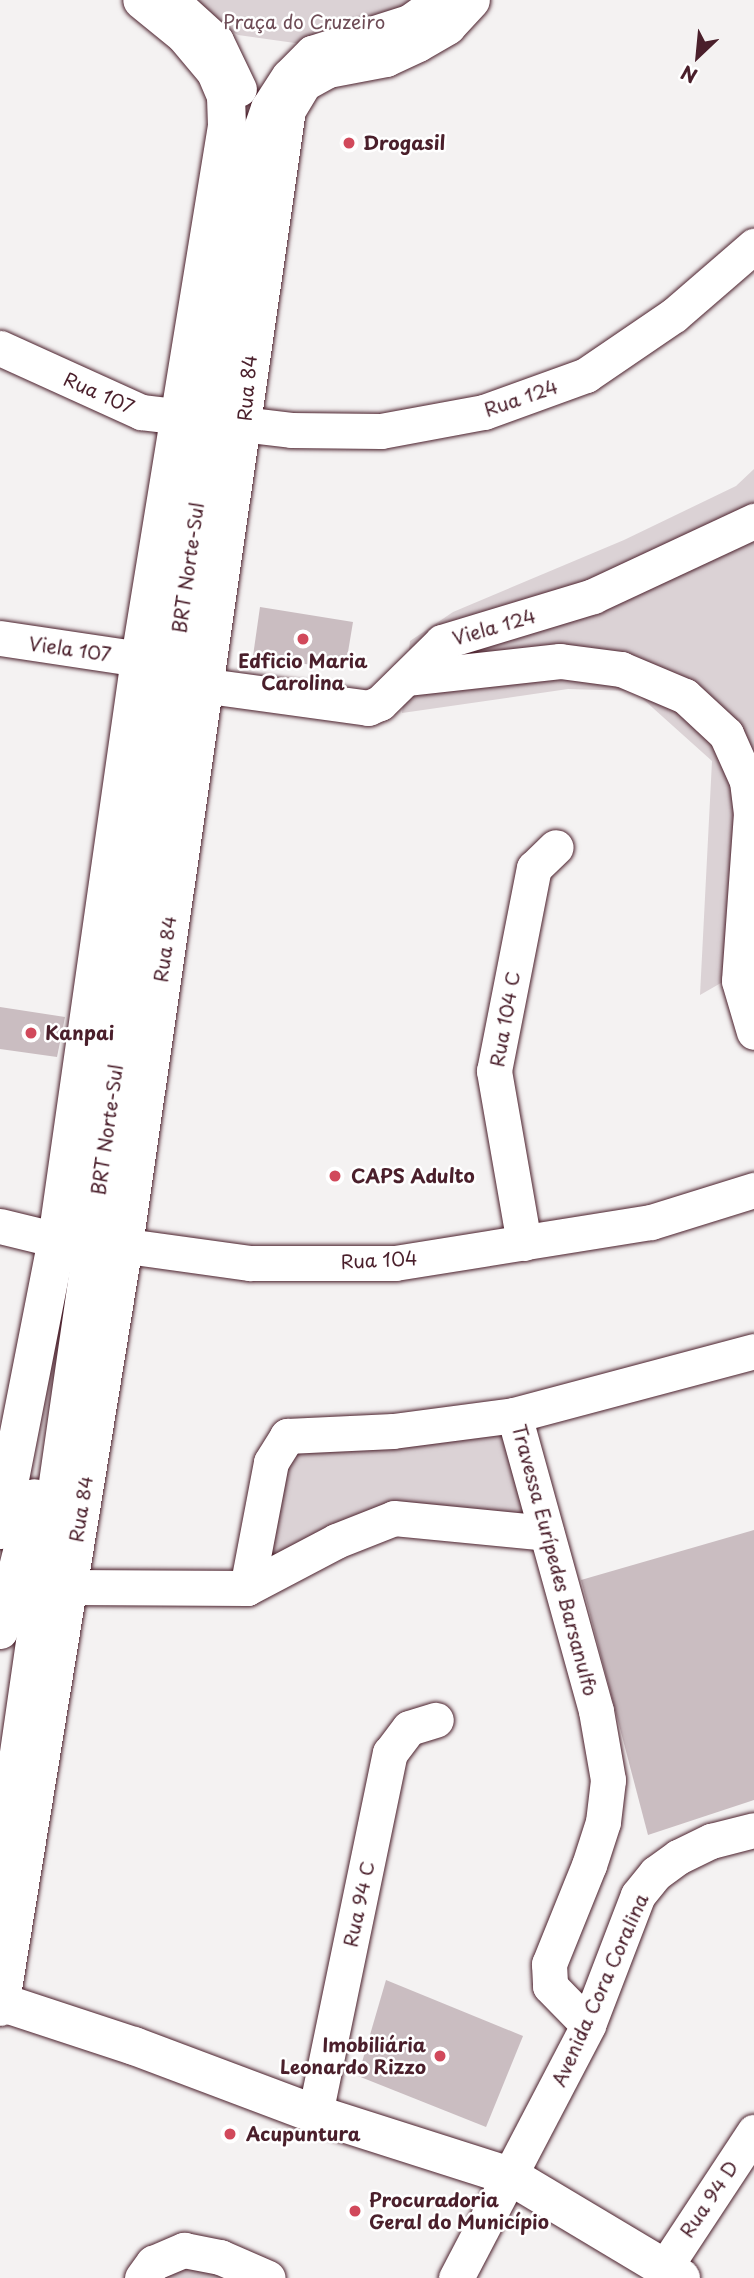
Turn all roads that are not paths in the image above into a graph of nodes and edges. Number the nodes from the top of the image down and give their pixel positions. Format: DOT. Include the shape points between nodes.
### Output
graph roads {
  1 [pos="142,0"];
  2 [pos="170,0"];
  3 [pos="441,0"];
  4 [pos="471,0"];
  5 [pos="253,151"];
  6 [pos="754,246"];
  7 [pos="0,348"];
  8 [pos="210,422"];
  9 [pos="754,521"];
  10 [pos="0,638"];
  11 [pos="140,659"];
  12 [pos="406,678"];
  13 [pos="201,685"];
  14 [pos="556,847"];
  15 [pos="754,1031"];
  16 [pos="754,1190"];
  17 [pos="0,1226"];
  18 [pos="91,1242"];
  19 [pos="524,1243"];
  20 [pos="80,1325"];
  21 [pos="754,1351"];
  22 [pos="514,1415"];
  23 [pos="0,1530"];
  24 [pos="546,1533"];
  25 [pos="69,1587"];
  26 [pos="247,1588"];
  27 [pos="0,1631"];
  28 [pos="436,1720"];
  29 [pos="754,1830"];
  30 [pos="589,1865"];
  31 [pos="0,1870"];
  32 [pos="638,1895"];
  33 [pos="1,2004"];
  34 [pos="588,2025"];
  35 [pos="316,2114"];
  36 [pos="754,2132"];
  37 [pos="512,2177"];
  38 [pos="673,2272"];
  39 [pos="142,2278"];
  40 [pos="268,2278"];
  41 [pos="456,2278"];
  1 -- 8 [label="main road, Rua 84" via="185,35 216,72 226,96"];
  2 -- 5 [label="street" via="216,41 234,71"];
  3 -- 5 [label="street, BRT Norte-Sul" via="396,27 312,53 289,76 268,108"];
  4 -- 8 [label="main road, Rua 84" via="447,26 418,43 386,58 328,69 303,83 287,110 254,314"];
  5 -- 8 [label="street, BRT Norte-Sul"];
  6 -- 8 [label="street, Rua 124" via="674,315 586,374 484,412 381,430"];
  7 -- 8 [label="street, Rua 107" via="141,412"];
  8 -- 11 [label="main road, Rua 84"];
  8 -- 13 [label="main road, Rua 84"];
  8 -- 18 [label="street, BRT Norte-Sul"];
  9 -- 12 [label="street, Viela 124" via="593,596 442,642"];
  10 -- 11 [label="street, Viela 107"];
  11 -- 18 [label="main road, Rua 84"];
  12 -- 13 [label="street, Viela 124" via="368,708"];
  12 -- 15 [label="street" via="560,661 621,669 685,696 726,734 747,780 751,813 739,981"];
  13 -- 18 [label="main road, Rua 84"];
  14 -- 19 [label="street, Rua 104 C" via="534,868 494,1071"];
  16 -- 19 [label="street, Rua 104" via="651,1222"];
  17 -- 18 [label="street, Rua 104"];
  18 -- 19 [label="street, Rua 104" via="250,1263 395,1263"];
  18 -- 20 [label="street, BRT Norte-Sul"];
  18 -- 23 [label="main road, Rua 84"];
  18 -- 25 [label="main road, Rua 84"];
  20 -- 27 [label="street"];
  20 -- 31 [label="street"];
  21 -- 22 [label="street, Travessa Eurípedes Barsanulfo"];
  22 -- 24 [label="street, Travessa Eurípedes Barsanulfo"];
  22 -- 26 [label="street" via="393,1431 288,1436 271,1462"];
  24 -- 26 [label="street" via="394,1518 336,1541"];
  24 -- 30 [label="street, Travessa Eurípedes Barsanulfo" via="596,1711 608,1780 603,1822"];
  25 -- 26 [label="street"];
  25 -- 33 [label="main road, Rua 84"];
  28 -- 35 [label="street, Rua 94 C" via="409,1728 390,1753"];
  29 -- 32 [label="street, Avenida Cora Coralina" via="711,1841 678,1857 656,1873"];
  30 -- 32 [label="street"];
  30 -- 34 [label="street, Travessa Eurípedes Barsanulfo" via="548,1964 550,1986"];
  32 -- 34 [label="street, Avenida Cora Coralina"];
  33 -- 35 [label="main road"];
  34 -- 37 [label="street, Avenida Cora Coralina"];
  35 -- 37 [label="main road"];
  36 -- 38 [label="street, Rua 94 D"];
  37 -- 38 [label="main road"];
  37 -- 41 [label="street, Avenida Cora Coralina"];
  39 -- 40 [label="street" via="153,2263 184,2250 220,2257"];
}
